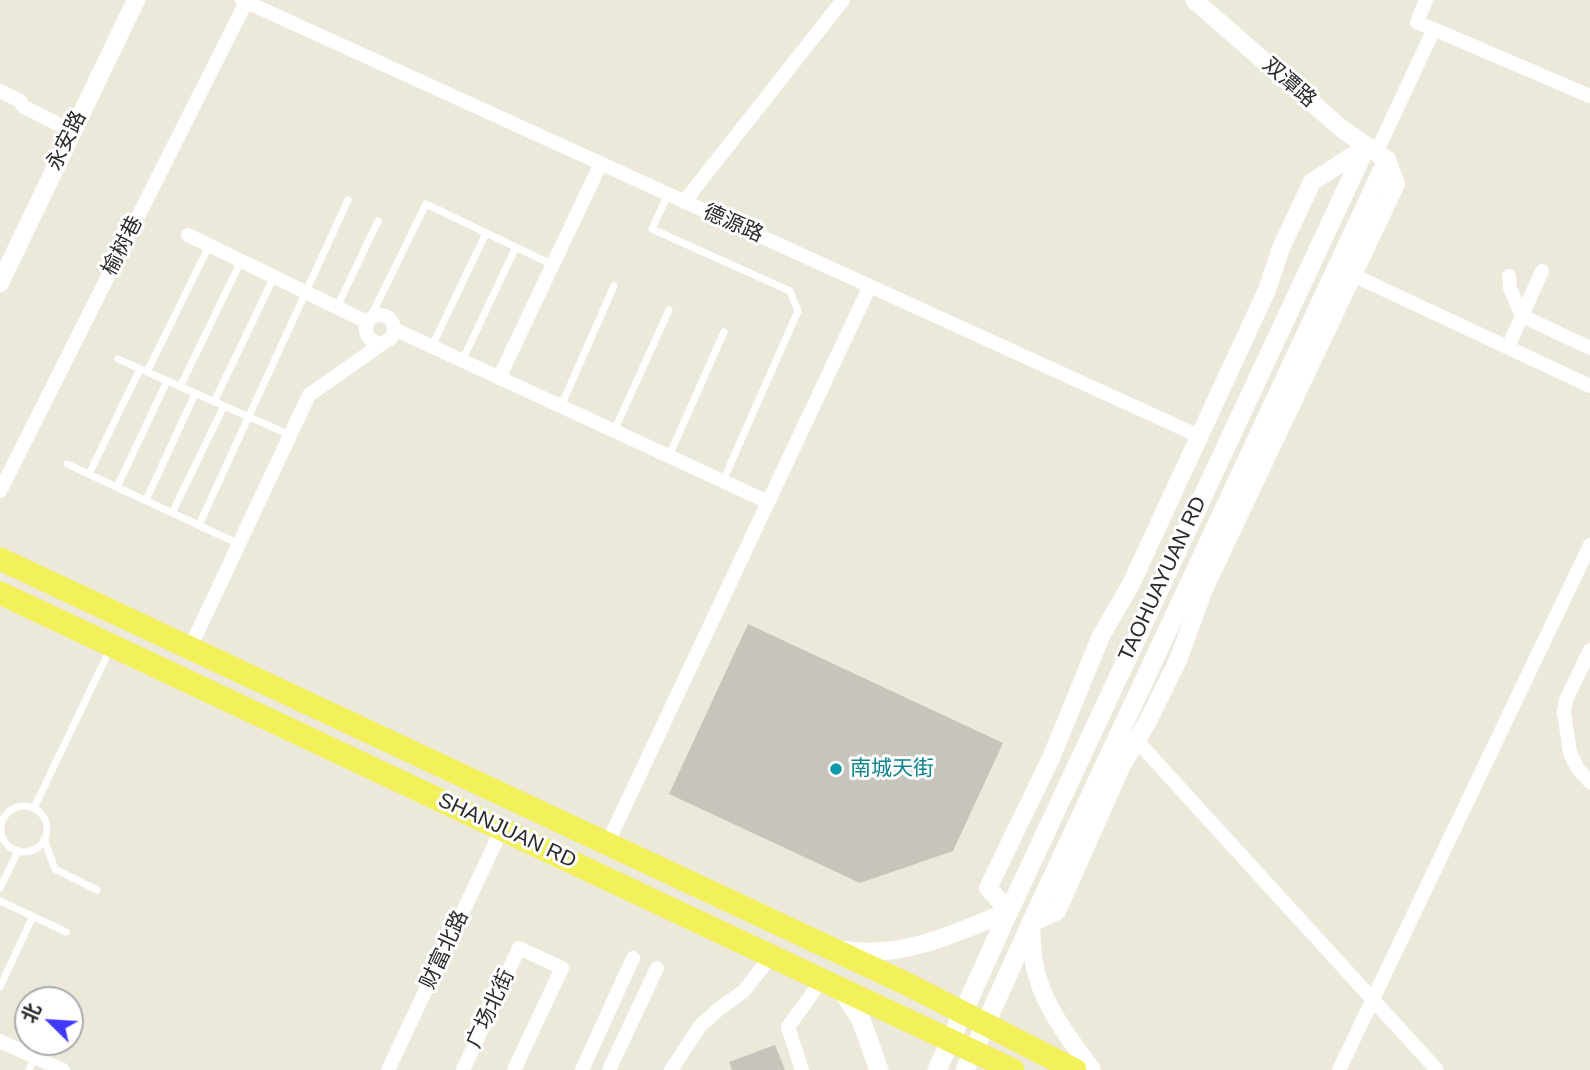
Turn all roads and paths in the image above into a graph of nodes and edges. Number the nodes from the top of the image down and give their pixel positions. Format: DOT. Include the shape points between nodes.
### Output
graph roads {
  1 [pos="136,0"];
  2 [pos="844,0"];
  3 [pos="1194,0"];
  4 [pos="1426,0"];
  5 [pos="244,1"];
  6 [pos="1434,29"];
  7 [pos="0,91"];
  8 [pos="1590,96"];
  9 [pos="72,131"];
  10 [pos="1376,154"];
  11 [pos="601,163"];
  12 [pos="668,194"];
  13 [pos="348,200"];
  14 [pos="684,201"];
  15 [pos="378,221"];
  16 [pos="486,233"];
  17 [pos="188,235"];
  18 [pos="209,246"];
  19 [pos="516,247"];
  20 [pos="242,261"];
  21 [pos="553,265"];
  22 [pos="1345,271"];
  23 [pos="1542,271"];
  24 [pos="1509,276"];
  25 [pos="274,277"];
  26 [pos="0,283"];
  27 [pos="614,286"];
  28 [pos="870,286"];
  29 [pos="306,292"];
  30 [pos="337,307"];
  31 [pos="669,310"];
  32 [pos="1522,316"];
  33 [pos="369,320"];
  34 [pos="394,329"];
  35 [pos="724,332"];
  36 [pos="383,343"];
  37 [pos="432,346"];
  38 [pos="1508,347"];
  39 [pos="1590,348"];
  40 [pos="118,359"];
  41 [pos="462,360"];
  42 [pos="144,371"];
  43 [pos="499,378"];
  44 [pos="167,381"];
  45 [pos="1590,386"];
  46 [pos="180,387"];
  47 [pos="195,394"];
  48 [pos="214,402"];
  49 [pos="224,406"];
  50 [pos="561,406"];
  51 [pos="248,417"];
  52 [pos="614,431"];
  53 [pos="290,435"];
  54 [pos="1199,436"];
  55 [pos="1224,448"];
  56 [pos="669,456"];
  57 [pos="67,464"];
  58 [pos="89,474"];
  59 [pos="723,481"];
  60 [pos="117,487"];
  61 [pos="0,491"];
  62 [pos="146,500"];
  63 [pos="768,502"];
  64 [pos="172,513"];
  65 [pos="199,525"];
  66 [pos="239,544"];
  67 [pos="1590,545"];
  68 [pos="0,559"];
  69 [pos="0,593"];
  70 [pos="112,646"];
  71 [pos="190,649"];
  72 [pos="1590,650"];
  73 [pos="1130,734"];
  74 [pos="1051,758"];
  75 [pos="1075,769"];
  76 [pos="1590,782"];
  77 [pos="34,808"];
  78 [pos="502,829"];
  79 [pos="44,839"];
  80 [pos="607,844"];
  81 [pos="18,851"];
  82 [pos="0,888"];
  83 [pos="97,890"];
  84 [pos="0,901"];
  85 [pos="1009,911"];
  86 [pos="33,916"];
  87 [pos="1031,923"];
  88 [pos="66,932"];
  89 [pos="828,947"];
  90 [pos="771,956"];
  91 [pos="633,958"];
  92 [pos="657,968"];
  93 [pos="831,984"];
  94 [pos="0,986"];
  95 [pos="1373,1000"];
  96 [pos="962,1012"];
  97 [pos="984,1026"];
  98 [pos="950,1039"];
  99 [pos="0,1041"];
  100 [pos="969,1061"];
  101 [pos="32,1063"];
  102 [pos="63,1070"];
  103 [pos="388,1070"];
  104 [pos="463,1070"];
  105 [pos="514,1070"];
  106 [pos="582,1070"];
  107 [pos="609,1070"];
  108 [pos="671,1070"];
  109 [pos="802,1070"];
  110 [pos="879,1070"];
  111 [pos="937,1070"];
  112 [pos="1013,1070"];
  113 [pos="1074,1070"];
  114 [pos="1092,1070"];
  115 [pos="1339,1070"];
  116 [pos="1437,1070"];
  1 -- 9 [label="street, 永安路"];
  2 -- 14 [label="street"];
  3 -- 10 [label="street, 双潭路"];
  4 -- 6 [label="street" via="1417,22"];
  5 -- 11 [label="street, 德源路"];
  5 -- 61 [label="street, 榆树巷"];
  6 -- 8 [label="street"];
  6 -- 10 [label="street"];
  7 -- 9 [label="street"];
  9 -- 26 [label="street, 永安路"];
  10 -- 22 [label="main road, TAOHUAYUAN RD"];
  10 -- 54 [label="street" via="1312,182"];
  10 -- 55 [label="main road, TAOHUAYUAN RD"];
  11 -- 12 [label="street, 德源路"];
  11 -- 21 [label="street"];
  12 -- 14 [label="street, 德源路"];
  12 -- 59 [label="lane" via="652,229 790,291 798,311"];
  13 -- 29 [label="lane"];
  14 -- 28 [label="street, 德源路"];
  15 -- 30 [label="lane"];
  16 -- 19 [label="lane"];
  16 -- 33 [label="lane" via="426,204"];
  16 -- 37 [label="lane"];
  17 -- 18 [label="street"];
  18 -- 20 [label="street"];
  18 -- 42 [label="lane"];
  19 -- 21 [label="lane"];
  19 -- 41 [label="lane"];
  20 -- 25 [label="street"];
  20 -- 46 [label="lane"];
  21 -- 43 [label="street"];
  22 -- 38 [label="street"];
  22 -- 73 [label="main road, TAOHUAYUAN RD"];
  23 -- 32 [label="street"];
  24 -- 32 [label="street"];
  25 -- 29 [label="street"];
  25 -- 48 [label="lane"];
  27 -- 50 [label="lane"];
  28 -- 54 [label="street, 德源路"];
  28 -- 63 [label="street"];
  29 -- 30 [label="street"];
  29 -- 51 [label="lane"];
  30 -- 33 [label="street"];
  31 -- 52 [label="lane"];
  32 -- 38 [label="street"];
  32 -- 39 [label="street"];
  33 -- 34 [label="street" via="384,315 392,320"];
  33 -- 36 [label="street" via="367,335"];
  34 -- 36 [label="street"];
  34 -- 37 [label="street"];
  35 -- 56 [label="lane"];
  36 -- 53 [label="street" via="309,395"];
  37 -- 41 [label="street"];
  38 -- 45 [label="street"];
  40 -- 42 [label="lane"];
  41 -- 43 [label="street"];
  42 -- 44 [label="lane"];
  42 -- 58 [label="lane"];
  43 -- 50 [label="street"];
  44 -- 46 [label="lane"];
  44 -- 60 [label="lane"];
  46 -- 47 [label="lane"];
  47 -- 48 [label="lane"];
  47 -- 62 [label="lane"];
  48 -- 49 [label="lane"];
  49 -- 51 [label="lane"];
  49 -- 64 [label="lane"];
  50 -- 52 [label="street"];
  51 -- 53 [label="lane"];
  51 -- 65 [label="lane"];
  52 -- 56 [label="street"];
  53 -- 66 [label="street"];
  54 -- 55 [label="street, 德源路"];
  54 -- 74 [label="street" via="1131,584 1087,666"];
  55 -- 75 [label="main road, TAOHUAYUAN RD"];
  56 -- 59 [label="street"];
  57 -- 58 [label="lane"];
  58 -- 60 [label="lane"];
  59 -- 63 [label="street"];
  60 -- 62 [label="lane"];
  62 -- 64 [label="lane"];
  63 -- 80 [label="street"];
  64 -- 65 [label="lane"];
  65 -- 66 [label="lane"];
  66 -- 71 [label="street"];
  67 -- 95 [label="street"];
  68 -- 71 [label="main road, SHANJUAN RD"];
  69 -- 70 [label="main road, SHANJUAN RD"];
  70 -- 77 [label="lane"];
  70 -- 78 [label="main road, SHANJUAN RD"];
  71 -- 80 [label="main road, SHANJUAN RD"];
  72 -- 76 [label="street" via="1564,712 1570,753"];
  73 -- 87 [label="main road, TAOHUAYUAN RD"];
  73 -- 95 [label="street"];
  74 -- 75 [label="street"];
  74 -- 85 [label="street" via="988,888"];
  75 -- 85 [label="main road, TAOHUAYUAN RD"];
  77 -- 79 [label="lane" via="47,825"];
  77 -- 81 [label="lane" via="12,809 2,822 2,837"];
  78 -- 90 [label="main road, SHANJUAN RD"];
  78 -- 103 [label="street, 财富北路"];
  79 -- 81 [label="lane" via="34,849"];
  79 -- 83 [label="lane" via="55,869"];
  80 -- 89 [label="main road, SHANJUAN RD"];
  81 -- 82 [label="lane"];
  84 -- 86 [label="lane"];
  85 -- 89 [label="street" via="960,932 896,949 862,953"];
  85 -- 96 [label="main road, TAOHUAYUAN RD"];
  86 -- 88 [label="lane"];
  86 -- 94 [label="lane"];
  87 -- 97 [label="main road, TAOHUAYUAN RD"];
  87 -- 114 [label="street" via="1038,980 1064,1031"];
  89 -- 96 [label="main road, SHANJUAN RD"];
  90 -- 93 [label="main road, SHANJUAN RD"];
  90 -- 108 [label="street" via="744,991 700,1026"];
  91 -- 106 [label="street"];
  92 -- 107 [label="street"];
  93 -- 98 [label="main road, SHANJUAN RD"];
  93 -- 109 [label="street" via="788,1027"];
  93 -- 110 [label="main road" via="861,1020"];
  95 -- 115 [label="street"];
  95 -- 116 [label="street"];
  96 -- 97 [label="main road"];
  96 -- 98 [label="main road, TAOHUAYUAN RD"];
  97 -- 100 [label="main road, TAOHUAYUAN RD"];
  97 -- 113 [label="main road"];
  98 -- 100 [label="main road, SHANJUAN RD"];
  98 -- 111 [label="main road, TAOHUAYUAN RD"];
  99 -- 101 [label="street"];
  100 -- 112 [label="main road, SHANJUAN RD"];
  101 -- 102 [label="street"];
  104 -- 105 [label="street, 广场北街" via="519,948 562,968"];
}
